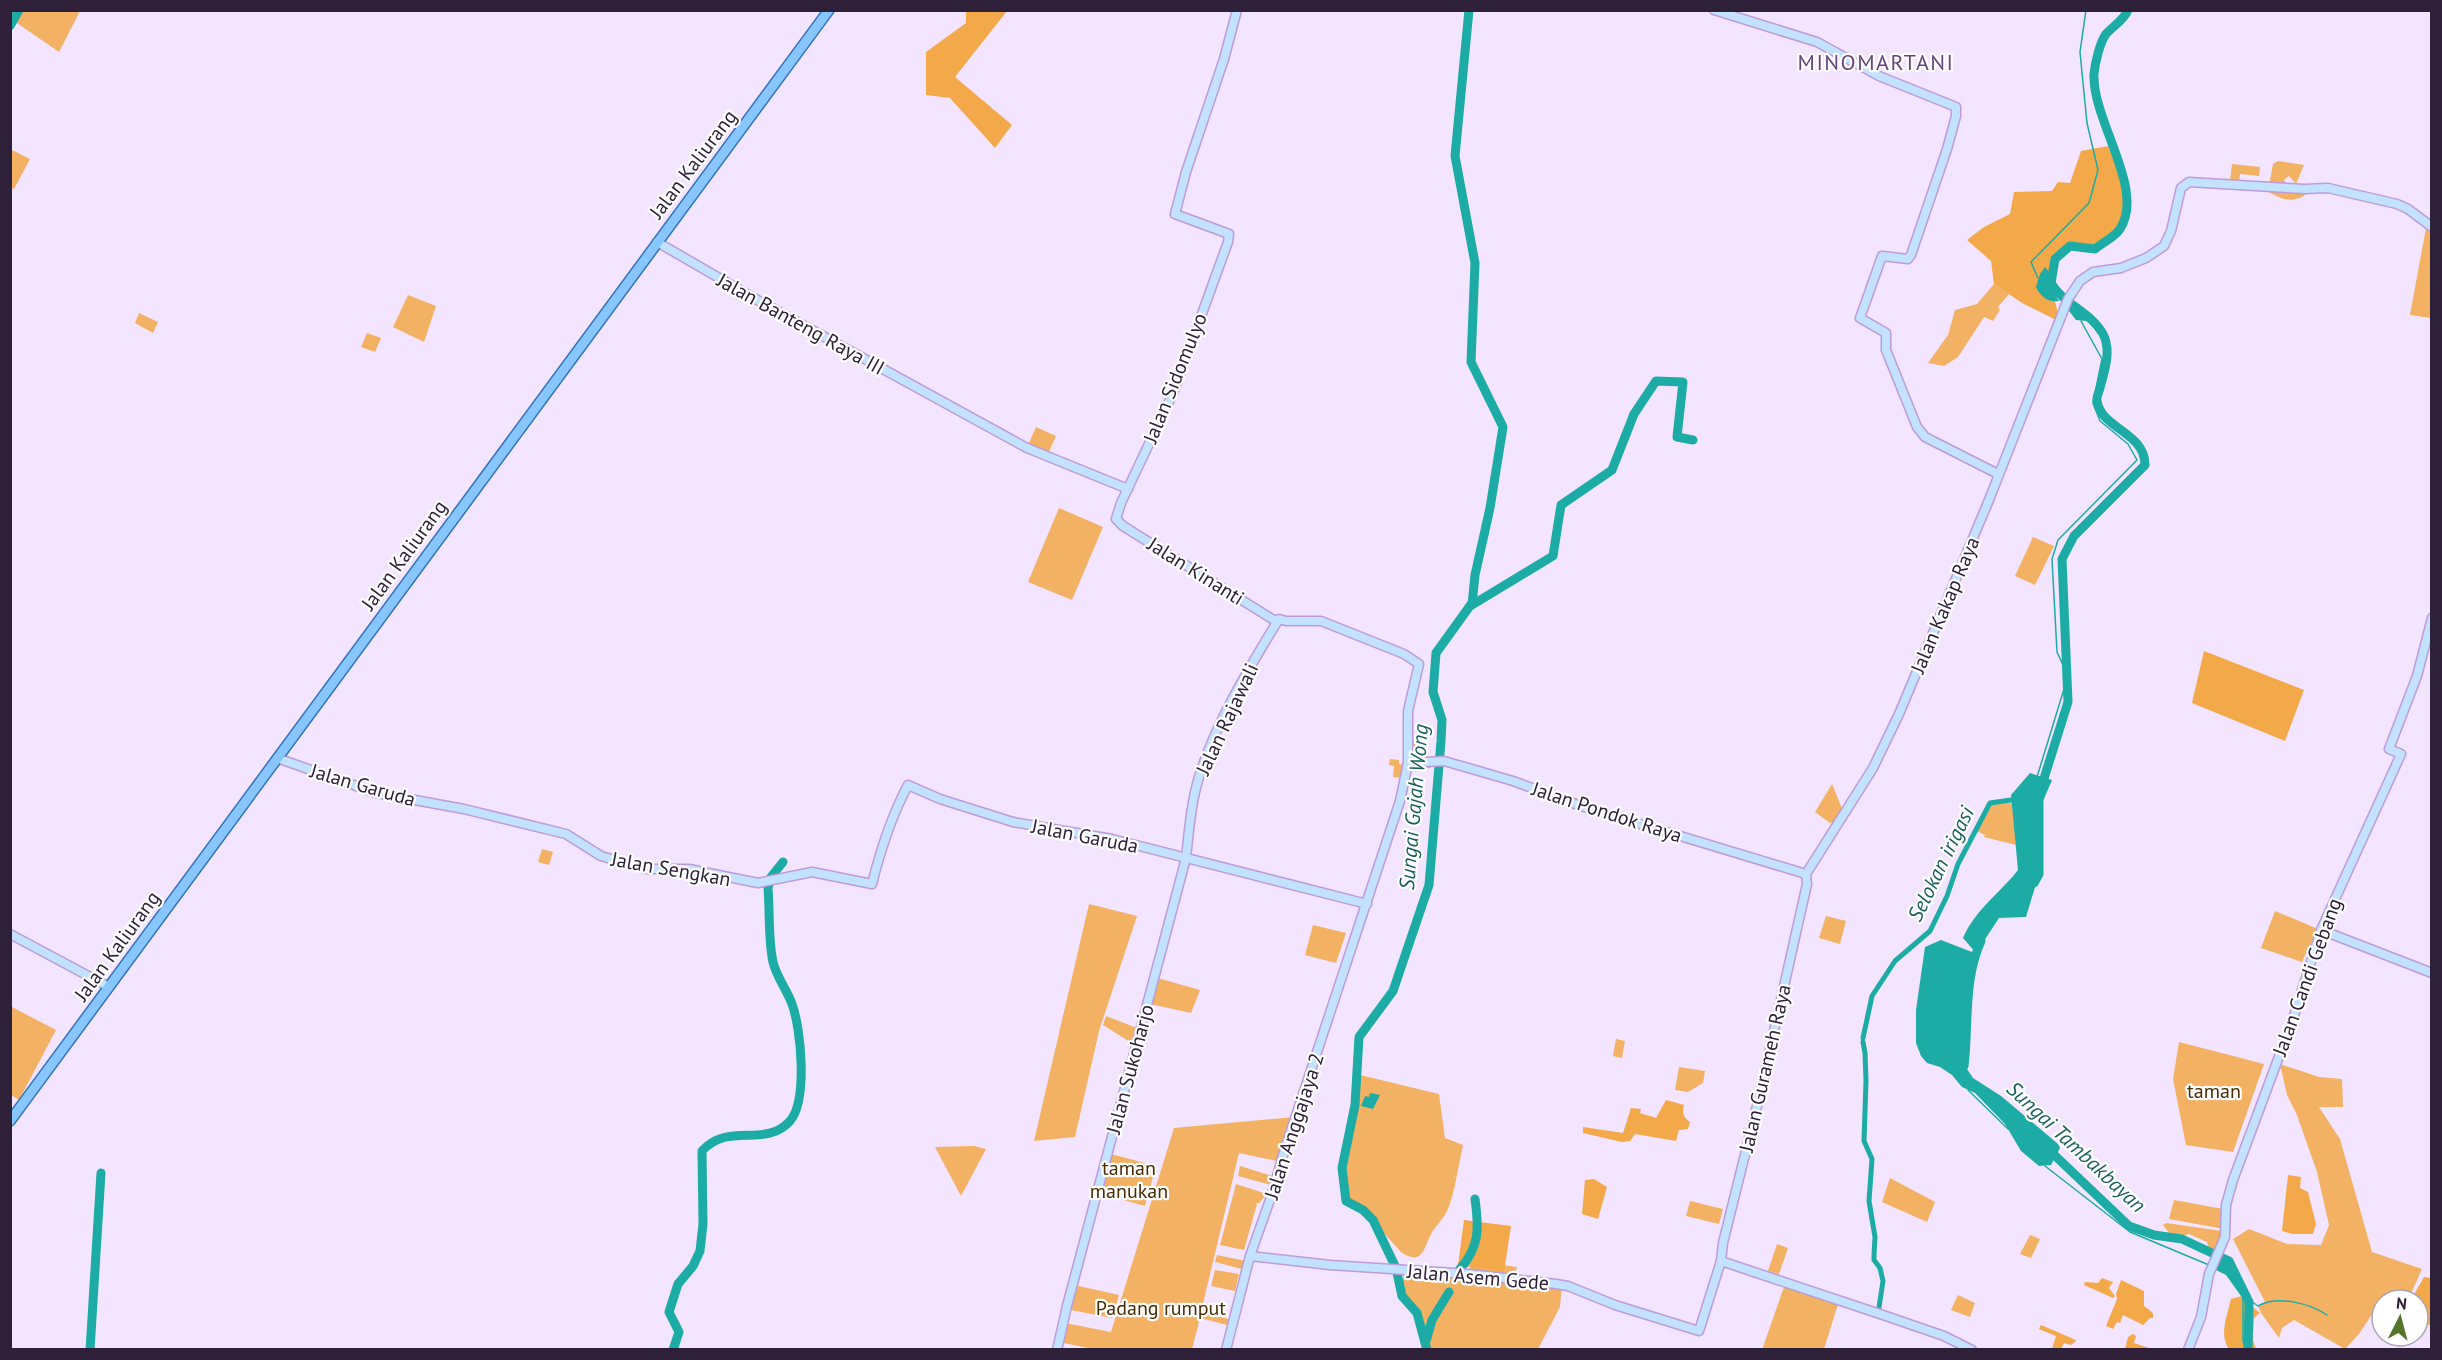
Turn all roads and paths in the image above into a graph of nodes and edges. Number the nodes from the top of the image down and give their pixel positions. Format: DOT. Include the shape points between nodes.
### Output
graph roads {
  1 [pos="829,10"];
  2 [pos="1237,10"];
  3 [pos="1714,10"];
  4 [pos="2432,227"];
  5 [pos="657,242"];
  6 [pos="1998,474"];
  7 [pos="1128,489"];
  8 [pos="1116,519"];
  9 [pos="2432,618"];
  10 [pos="1277,622"];
  11 [pos="277,758"];
  12 [pos="1407,760"];
  13 [pos="486,814"];
  14 [pos="1186,858"];
  15 [pos="1806,874"];
  16 [pos="780,879"];
  17 [pos="1367,904"];
  18 [pos="2321,930"];
  19 [pos="10,934"];
  20 [pos="2432,973"];
  21 [pos="109,987"];
  22 [pos="10,1121"];
  23 [pos="1250,1256"];
  24 [pos="1721,1261"];
  25 [pos="1699,1331"];
  26 [pos="1057,1350"];
  27 [pos="1226,1350"];
  28 [pos="1972,1350"];
  29 [pos="2188,1350"];
  1 -- 5 [label="main road, Jalan Kaliurang"];
  2 -- 7 [label="street, Jalan Sidomulyo" via="1175,214 1229,234 1174,391"];
  3 -- 6 [label="street" via="1817,42 1879,76 1956,107 1948,147 1911,255 1904,260 1882,256 1861,320 1886,333 1886,350 1917,427 1925,437"];
  4 -- 6 [label="street, Jalan Kakap Raya" via="2397,204 2328,188 2189,182 2181,188 2164,246 2121,268 2093,272 2080,281 2068,299"];
  5 -- 7 [label="street, Jalan Banteng Raya III" via="1027,448"];
  5 -- 11 [label="main road, Jalan Kaliurang"];
  6 -- 15 [label="street, Jalan Kakap Raya" via="1874,768"];
  7 -- 8 [label="street, Jalan Sidomulyo"];
  8 -- 10 [label="street, Jalan Kinanti"];
  9 -- 18 [label="street, Jalan Candi Gebang" via="2417,676 2389,750 2401,754"];
  10 -- 12 [label="street, Jalan Anggajaya 2" via="1321,621 1419,664 1408,711"];
  10 -- 14 [label="street, Jalan Rajawali" via="1236,693 1205,758 1191,813"];
  11 -- 13 [label="street, Jalan Garuda" via="376,793"];
  11 -- 21 [label="main road, Jalan Kaliurang"];
  12 -- 15 [label="street, Jalan Pondok Raya" via="1440,761 1513,781 1581,806"];
  12 -- 17 [label="street, Jalan Anggajaya 2" via="1400,801"];
  13 -- 16 [label="street, Jalan Sengkan" via="566,834 601,856 646,868 689,869 758,883"];
  14 -- 16 [label="street, Jalan Garuda" via="1112,839 1013,822 908,785 891,816 872,884 812,872"];
  14 -- 17 [label="street, Jalan Garuda"];
  14 -- 26 [label="street, Jalan Sukoharjo"];
  15 -- 24 [label="street, Jalan Gurameh Raya" via="1807,884"];
  17 -- 23 [label="street, Jalan Anggajaya 2"];
  18 -- 20 [label="street"];
  18 -- 29 [label="street, Jalan Candi Gebang" via="2293,1019 2233,1180 2226,1205 2226,1230"];
  19 -- 21 [label="street"];
  21 -- 22 [label="main road, Jalan Kaliurang"];
  23 -- 25 [label="street, Jalan Asem Gede" via="1568,1286"];
  23 -- 27 [label="street, Jalan Anggajaya 2"];
  24 -- 25 [label="street, Jalan Gurameh Raya"];
  24 -- 28 [label="street" via="1944,1336"];
}
